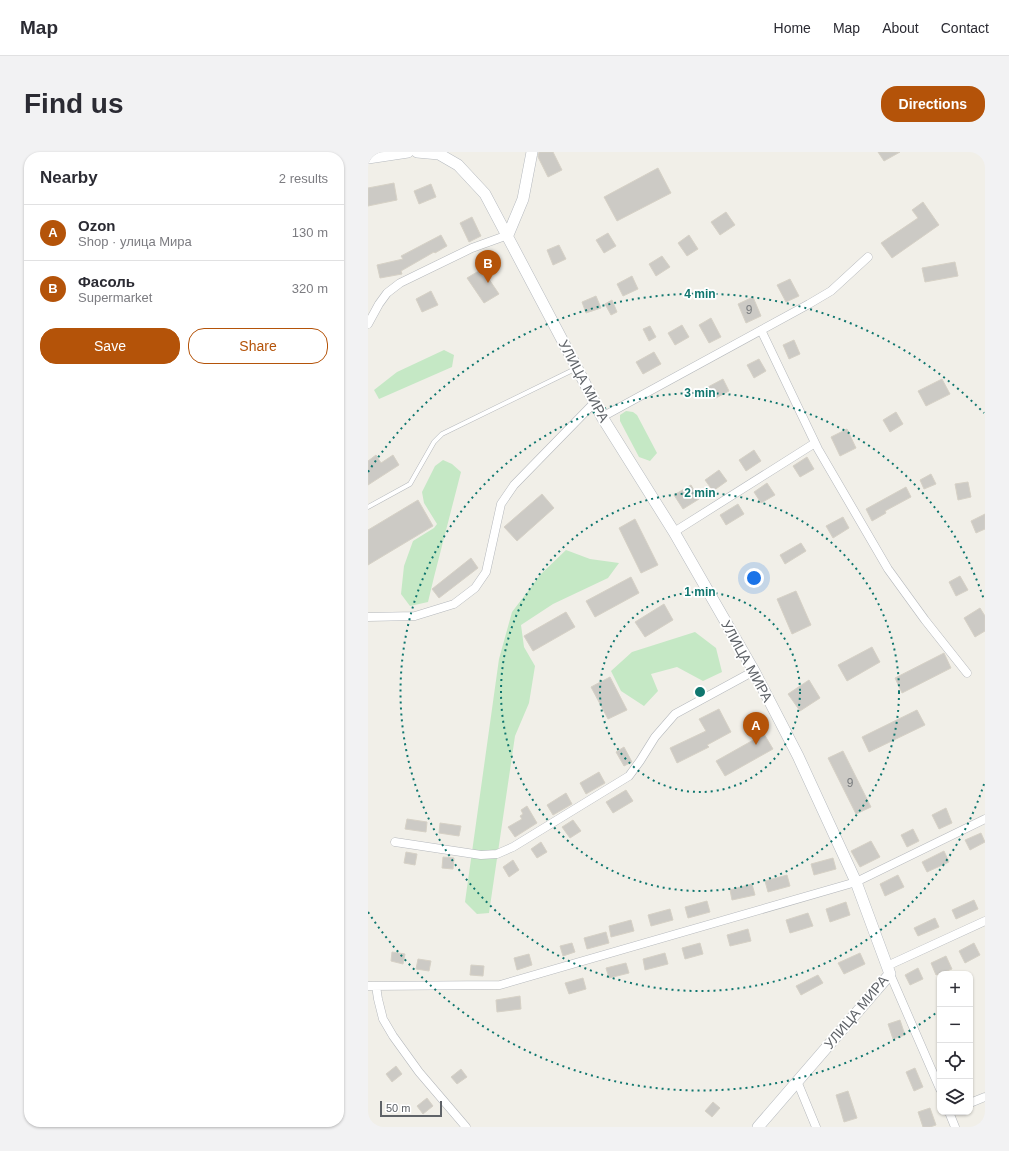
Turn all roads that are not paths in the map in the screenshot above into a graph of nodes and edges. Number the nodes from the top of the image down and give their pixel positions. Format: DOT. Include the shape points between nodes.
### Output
graph roads {
  1 [pos="408,152"];
  2 [pos="417,152"];
  3 [pos="532,152"];
  4 [pos="368,158"];
  5 [pos="508,235"];
  6 [pos="868,258"];
  7 [pos="368,324"];
  8 [pos="760,330"];
  9 [pos="577,368"];
  10 [pos="595,402"];
  11 [pos="602,417"];
  12 [pos="815,443"];
  13 [pos="368,507"];
  14 [pos="674,532"];
  15 [pos="368,617"];
  16 [pos="754,671"];
  17 [pos="967,673"];
  18 [pos="985,819"];
  19 [pos="395,842"];
  20 [pos="856,882"];
  21 [pos="985,921"];
  22 [pos="888,970"];
  23 [pos="372,986"];
  24 [pos="797,1081"];
  25 [pos="937,1082"];
  26 [pos="985,1098"];
  27 [pos="973,1102"];
  28 [pos="950,1115"];
  29 [pos="466,1127"];
  30 [pos="758,1127"];
  31 [pos="816,1127"];
  32 [pos="955,1127"];
  1 -- 4 [label="street"];
  2 -- 5 [label="street, УЛИЦА МИРА" via="439,154 458,165 486,194"];
  3 -- 5 [label="street" via="523,199"];
  5 -- 7 [label="street" via="472,248 400,283 387,293"];
  5 -- 9 [label="street, УЛИЦА МИРА"];
  6 -- 8 [label="street" via="831,291"];
  8 -- 11 [label="street"];
  8 -- 12 [label="street"];
  9 -- 10 [label="street, УЛИЦА МИРА"];
  9 -- 13 [label="lane" via="442,434 434,442 410,484"];
  10 -- 11 [label="street, УЛИЦА МИРА"];
  10 -- 15 [label="street" via="514,485 501,504 486,572 476,588 454,604 415,616"];
  11 -- 14 [label="street, УЛИЦА МИРА"];
  12 -- 14 [label="street"];
  12 -- 17 [label="street" via="888,569"];
  14 -- 16 [label="street, УЛИЦА МИРА"];
  16 -- 19 [label="street" via="675,714 629,776 497,854 481,855"];
  16 -- 20 [label="street, УЛИЦА МИРА" via="798,756"];
  18 -- 20 [label="street"];
  20 -- 22 [label="street, УЛИЦА МИРА"];
  20 -- 23 [label="street" via="500,985"];
  21 -- 22 [label="street"];
  22 -- 24 [label="street, УЛИЦА МИРА"];
  22 -- 25 [label="street"];
  23 -- 29 [label="street" via="383,1018 393,1036 419,1072"];
  24 -- 30 [label="street, УЛИЦА МИРА"];
  24 -- 31 [label="street"];
  26 -- 27 [label="street"];
  28 -- 32 [label="street"];
}
